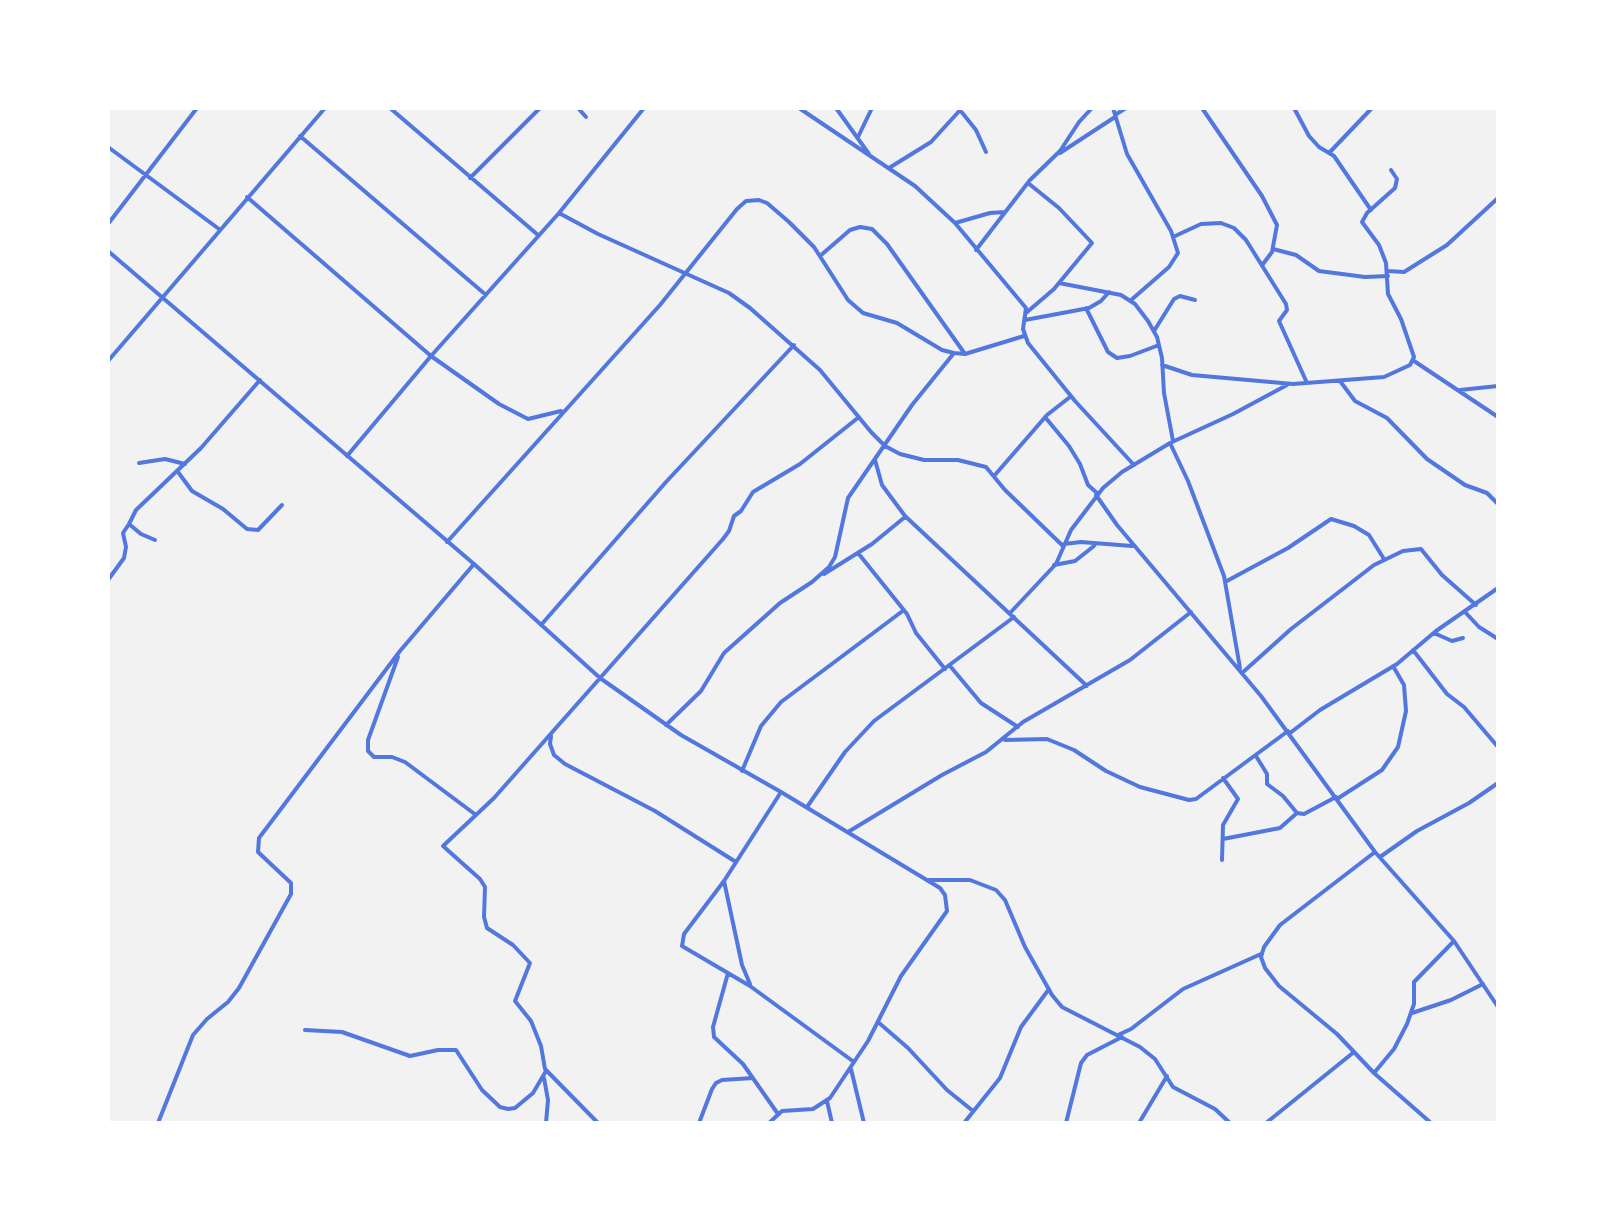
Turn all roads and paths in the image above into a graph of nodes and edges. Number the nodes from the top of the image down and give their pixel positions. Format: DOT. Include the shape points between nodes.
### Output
graph roads {
  1 [pos="197,108"];
  2 [pos="325,108"];
  3 [pos="390,108"];
  4 [pos="540,108"];
  5 [pos="578,108"];
  6 [pos="644,108"];
  7 [pos="799,108"];
  8 [pos="836,108"];
  9 [pos="872,108"];
  10 [pos="948,108"];
  11 [pos="1092,108"];
  12 [pos="1113,108"];
  13 [pos="1126,108"];
  14 [pos="1202,108"];
  15 [pos="1294,108"];
  16 [pos="1372,108"];
  17 [pos="961,109"];
  18 [pos="955,115"];
  19 [pos="1115,116"];
  20 [pos="586,117"];
  21 [pos="300,136"];
  22 [pos="858,137"];
  23 [pos="108,147"];
  24 [pos="986,152"];
  25 [pos="1329,153"];
  26 [pos="869,155"];
  27 [pos="1056,155"];
  28 [pos="889,168"];
  29 [pos="1391,170"];
  30 [pos="146,176"];
  31 [pos="470,178"];
  32 [pos="1028,183"];
  33 [pos="247,197"];
  34 [pos="1498,198"];
  35 [pos="1371,210"];
  36 [pos="1005,212"];
  37 [pos="559,213"];
  38 [pos="955,223"];
  39 [pos="108,224"];
  40 [pos="219,229"];
  41 [pos="538,235"];
  42 [pos="1173,237"];
  43 [pos="1273,249"];
  44 [pos="976,250"];
  45 [pos="108,251"];
  46 [pos="820,256"];
  47 [pos="1263,264"];
  48 [pos="686,272"];
  49 [pos="1388,274"];
  50 [pos="1059,283"];
  51 [pos="1109,292"];
  52 [pos="486,295"];
  53 [pos="162,296"];
  54 [pos="1195,300"];
  55 [pos="1130,301"];
  56 [pos="1086,308"];
  57 [pos="1026,313"];
  58 [pos="1025,320"];
  59 [pos="1154,331"];
  60 [pos="1024,336"];
  61 [pos="794,345"];
  62 [pos="1159,345"];
  63 [pos="954,353"];
  64 [pos="965,354"];
  65 [pos="431,356"];
  66 [pos="108,361"];
  67 [pos="1414,361"];
  68 [pos="1162,365"];
  69 [pos="260,380"];
  70 [pos="1340,381"];
  71 [pos="1308,383"];
  72 [pos="1288,384"];
  73 [pos="1498,386"];
  74 [pos="1457,390"];
  75 [pos="1071,396"];
  76 [pos="565,409"];
  77 [pos="859,417"];
  78 [pos="1045,417"];
  79 [pos="1498,417"];
  80 [pos="1172,442"];
  81 [pos="885,446"];
  82 [pos="347,456"];
  83 [pos="875,460"];
  84 [pos="139,463"];
  85 [pos="185,464"];
  86 [pos="1134,465"];
  87 [pos="178,472"];
  88 [pos="994,476"];
  89 [pos="1097,494"];
  90 [pos="1498,504"];
  91 [pos="282,505"];
  92 [pos="905,516"];
  93 [pos="129,524"];
  94 [pos="155,540"];
  95 [pos="447,542"];
  96 [pos="1063,545"];
  97 [pos="1095,545"];
  98 [pos="1135,546"];
  99 [pos="858,553"];
  100 [pos="1384,559"];
  101 [pos="474,564"];
  102 [pos="1054,565"];
  103 [pos="108,580"];
  104 [pos="812,582"];
  105 [pos="1225,582"];
  106 [pos="1498,588"];
  107 [pos="1476,605"];
  108 [pos="904,610"];
  109 [pos="1191,612"];
  110 [pos="1465,612"];
  111 [pos="1012,615"];
  112 [pos="541,625"];
  113 [pos="1434,633"];
  114 [pos="1463,638"];
  115 [pos="1498,639"];
  116 [pos="1413,650"];
  117 [pos="400,651"];
  118 [pos="1393,666"];
  119 [pos="947,668"];
  120 [pos="1241,671"];
  121 [pos="600,678"];
  122 [pos="1087,686"];
  123 [pos="666,725"];
  124 [pos="1018,727"];
  125 [pos="1289,732"];
  126 [pos="551,733"];
  127 [pos="1002,740"];
  128 [pos="1498,747"];
  129 [pos="1256,756"];
  130 [pos="742,771"];
  131 [pos="1223,778"];
  132 [pos="1498,783"];
  133 [pos="781,792"];
  134 [pos="1336,798"];
  135 [pos="807,807"];
  136 [pos="1297,813"];
  137 [pos="476,815"];
  138 [pos="848,832"];
  139 [pos="1222,839"];
  140 [pos="1375,852"];
  141 [pos="1380,857"];
  142 [pos="1222,860"];
  143 [pos="736,862"];
  144 [pos="929,880"];
  145 [pos="724,881"];
  146 [pos="1454,941"];
  147 [pos="1262,954"];
  148 [pos="728,973"];
  149 [pos="1484,983"];
  150 [pos="751,987"];
  151 [pos="1049,989"];
  152 [pos="1498,1007"];
  153 [pos="1412,1013"];
  154 [pos="878,1022"];
  155 [pos="305,1030"];
  156 [pos="1120,1036"];
  157 [pos="1354,1052"];
  158 [pos="852,1064"];
  159 [pos="545,1073"];
  160 [pos="1374,1073"];
  161 [pos="1167,1076"];
  162 [pos="753,1078"];
  163 [pos="827,1101"];
  164 [pos="973,1111"];
  165 [pos="778,1114"];
  166 [pos="158,1123"];
  167 [pos="546,1123"];
  168 [pos="598,1123"];
  169 [pos="699,1123"];
  170 [pos="769,1123"];
  171 [pos="832,1123"];
  172 [pos="864,1123"];
  173 [pos="964,1123"];
  174 [pos="1066,1123"];
  175 [pos="1139,1123"];
  176 [pos="1230,1123"];
  177 [pos="1266,1123"];
  178 [pos="1431,1123"];
  1 -- 30 [label="street"];
  2 -- 21 [label="street"];
  3 -- 31 [label="street"];
  4 -- 31 [label="street"];
  5 -- 20 [label="street"];
  6 -- 37 [label="street"];
  7 -- 26 [label="street"];
  8 -- 22 [label="street"];
  9 -- 22 [label="street"];
  10 -- 18 [label="street"];
  11 -- 27 [label="street"];
  12 -- 19 [label="street"];
  13 -- 19 [label="street"];
  14 -- 43 [label="street" via="1272,213 1277,225"];
  15 -- 25 [label="street" via="1309,136"];
  16 -- 25 [label="street"];
  17 -- 18 [label="street"];
  17 -- 24 [label="street"];
  18 -- 28 [label="street" via="931,142"];
  19 -- 27 [label="street"];
  19 -- 42 [label="street" via="1127,154"];
  21 -- 33 [label="street"];
  21 -- 52 [label="street"];
  22 -- 26 [label="street"];
  23 -- 30 [label="street"];
  25 -- 35 [label="street"];
  26 -- 28 [label="street"];
  27 -- 32 [label="street"];
  28 -- 38 [label="street"];
  29 -- 35 [label="street" via="1395,188"];
  30 -- 39 [label="street"];
  30 -- 40 [label="street"];
  31 -- 41 [label="street"];
  32 -- 36 [label="street"];
  32 -- 50 [label="street" via="1092,242"];
  33 -- 40 [label="street"];
  33 -- 65 [label="street"];
  34 -- 49 [label="street" via="1447,245 1404,272"];
  35 -- 49 [label="street" via="1363,224 1379,245"];
  36 -- 38 [label="street"];
  36 -- 44 [label="street"];
  37 -- 41 [label="street"];
  37 -- 48 [label="street"];
  38 -- 44 [label="street"];
  40 -- 53 [label="street"];
  41 -- 52 [label="street"];
  42 -- 47 [label="street" via="1201,224 1221,223 1234,228"];
  42 -- 55 [label="street" via="1178,253 1174,260"];
  43 -- 47 [label="street"];
  43 -- 49 [label="street" via="1296,255 1319,271"];
  44 -- 57 [label="street" via="1024,304"];
  45 -- 53 [label="street"];
  46 -- 48 [label="street" via="767,203 752,199 737,209"];
  46 -- 63 [label="street" via="855,308"];
  46 -- 64 [label="street" via="850,230 872,229"];
  47 -- 71 [label="street" via="1286,304 1279,321"];
  48 -- 61 [label="street" via="729,293"];
  48 -- 76 [label="street"];
  49 -- 67 [label="street" via="1388,294"];
  50 -- 51 [label="street"];
  50 -- 57 [label="street"];
  51 -- 55 [label="street"];
  51 -- 56 [label="street"];
  52 -- 65 [label="street"];
  53 -- 66 [label="street"];
  53 -- 69 [label="street"];
  54 -- 59 [label="street" via="1174,299"];
  55 -- 59 [label="street"];
  56 -- 58 [label="street"];
  56 -- 62 [label="street" via="1108,352 1117,358"];
  57 -- 58 [label="street"];
  58 -- 60 [label="street"];
  59 -- 62 [label="street"];
  60 -- 64 [label="street"];
  60 -- 75 [label="street"];
  61 -- 77 [label="street"];
  61 -- 112 [label="street"];
  62 -- 68 [label="street"];
  63 -- 64 [label="street"];
  63 -- 81 [label="street"];
  65 -- 76 [label="street" via="516,415 528,419"];
  65 -- 82 [label="street"];
  67 -- 70 [label="street" via="1384,377"];
  67 -- 74 [label="street"];
  68 -- 72 [label="street" via="1192,375"];
  68 -- 80 [label="street"];
  69 -- 82 [label="street"];
  69 -- 85 [label="street"];
  70 -- 71 [label="street"];
  70 -- 90 [label="street" via="1355,401 1387,418 1427,459"];
  71 -- 72 [label="street"];
  72 -- 80 [label="street"];
  73 -- 74 [label="street"];
  74 -- 79 [label="street"];
  75 -- 78 [label="street"];
  75 -- 86 [label="street"];
  76 -- 95 [label="street"];
  77 -- 81 [label="street"];
  77 -- 121 [label="street" via="800,464 753,492 723,539"];
  78 -- 88 [label="street"];
  78 -- 89 [label="street"];
  80 -- 86 [label="street"];
  80 -- 105 [label="street"];
  81 -- 83 [label="street"];
  81 -- 88 [label="street" via="924,460 972,462"];
  82 -- 95 [label="street"];
  83 -- 92 [label="street" via="882,485"];
  83 -- 104 [label="street" via="848,498 835,557"];
  84 -- 85 [label="street" via="165,459"];
  85 -- 87 [label="street"];
  86 -- 89 [label="street"];
  87 -- 91 [label="street" via="192,491 247,529 258,530"];
  87 -- 93 [label="street" via="145,499"];
  88 -- 96 [label="street"];
  89 -- 96 [label="street"];
  89 -- 98 [label="street"];
  92 -- 99 [label="street"];
  92 -- 111 [label="street"];
  93 -- 94 [label="street"];
  93 -- 103 [label="street" via="123,533 124,558"];
  95 -- 101 [label="street"];
  96 -- 97 [label="street"];
  96 -- 102 [label="street"];
  97 -- 98 [label="street"];
  97 -- 102 [label="street" via="1075,561"];
  98 -- 109 [label="street"];
  99 -- 104 [label="street"];
  99 -- 108 [label="street"];
  100 -- 105 [label="street" via="1369,535 1331,519"];
  100 -- 107 [label="street" via="1421,549"];
  100 -- 120 [label="street"];
  101 -- 112 [label="street"];
  101 -- 117 [label="street"];
  102 -- 111 [label="street"];
  104 -- 123 [label="street" via="724,653 701,691"];
  105 -- 120 [label="street"];
  106 -- 107 [label="street"];
  107 -- 110 [label="street"];
  108 -- 119 [label="street" via="916,633"];
  108 -- 130 [label="street" via="781,702 761,726"];
  109 -- 120 [label="street"];
  109 -- 122 [label="street"];
  110 -- 113 [label="street"];
  110 -- 115 [label="street"];
  111 -- 119 [label="street"];
  111 -- 122 [label="street"];
  112 -- 121 [label="street"];
  113 -- 114 [label="street" via="1452,641"];
  113 -- 116 [label="street"];
  116 -- 118 [label="street"];
  116 -- 128 [label="street"];
  117 -- 137 [label="street" via="368,751 374,757 405,762"];
  117 -- 166 [label="street" via="259,838 258,852 291,883 291,894 239,988 193,1035"];
  118 -- 125 [label="street"];
  118 -- 134 [label="street" via="1404,685 1406,711 1398,747 1382,770"];
  119 -- 124 [label="street" via="981,703"];
  119 -- 135 [label="street" via="874,721"];
  120 -- 125 [label="street"];
  121 -- 123 [label="street"];
  121 -- 126 [label="street"];
  122 -- 124 [label="street"];
  123 -- 130 [label="street"];
  124 -- 127 [label="street"];
  125 -- 129 [label="street"];
  125 -- 134 [label="street"];
  126 -- 137 [label="street"];
  126 -- 143 [label="street" via="554,755 565,764"];
  127 -- 131 [label="street" via="1047,739 1140,787 1189,800"];
  127 -- 138 [label="street"];
  129 -- 131 [label="street"];
  129 -- 136 [label="street" via="1269,787"];
  130 -- 133 [label="street"];
  131 -- 139 [label="street" via="1238,799 1223,825"];
  132 -- 141 [label="street"];
  133 -- 135 [label="street"];
  133 -- 143 [label="street"];
  134 -- 136 [label="street"];
  134 -- 140 [label="street"];
  135 -- 138 [label="street"];
  136 -- 139 [label="street" via="1280,828"];
  137 -- 159 [label="street" via="443,848 480,879 487,928 530,963 515,1001 531,1021"];
  138 -- 144 [label="street"];
  139 -- 142 [label="street"];
  140 -- 141 [label="street"];
  140 -- 147 [label="street" via="1280,925"];
  141 -- 146 [label="street"];
  143 -- 145 [label="street"];
  144 -- 151 [label="street" via="970,880 996,890"];
  144 -- 154 [label="street" via="945,895 947,911 901,976"];
  145 -- 148 [label="street" via="682,946"];
  145 -- 150 [label="street"];
  146 -- 149 [label="street"];
  146 -- 153 [label="street" via="1414,982"];
  147 -- 156 [label="street" via="1183,989"];
  147 -- 157 [label="street" via="1279,986"];
  148 -- 150 [label="street"];
  148 -- 162 [label="street" via="714,1037"];
  149 -- 152 [label="street"];
  149 -- 153 [label="street"];
  150 -- 158 [label="street"];
  151 -- 156 [label="street" via="1062,1007"];
  151 -- 164 [label="street" via="1021,1027 1000,1078"];
  153 -- 160 [label="street" via="1394,1049"];
  154 -- 158 [label="street"];
  154 -- 164 [label="street"];
  155 -- 159 [label="street" via="342,1032 410,1056 456,1050 482,1090 508,1109 524,1102"];
  156 -- 161 [label="street" via="1155,1059"];
  156 -- 174 [label="street" via="1081,1063"];
  157 -- 160 [label="street"];
  157 -- 177 [label="street"];
  158 -- 163 [label="street"];
  158 -- 172 [label="street"];
  159 -- 167 [label="street"];
  159 -- 168 [label="street"];
  160 -- 178 [label="street"];
  161 -- 175 [label="street"];
  161 -- 176 [label="street" via="1179,1091"];
  162 -- 165 [label="street"];
  162 -- 169 [label="street" via="716,1083"];
  163 -- 165 [label="street" via="813,1109"];
  163 -- 171 [label="street"];
  164 -- 173 [label="street"];
  165 -- 170 [label="street"];
}
